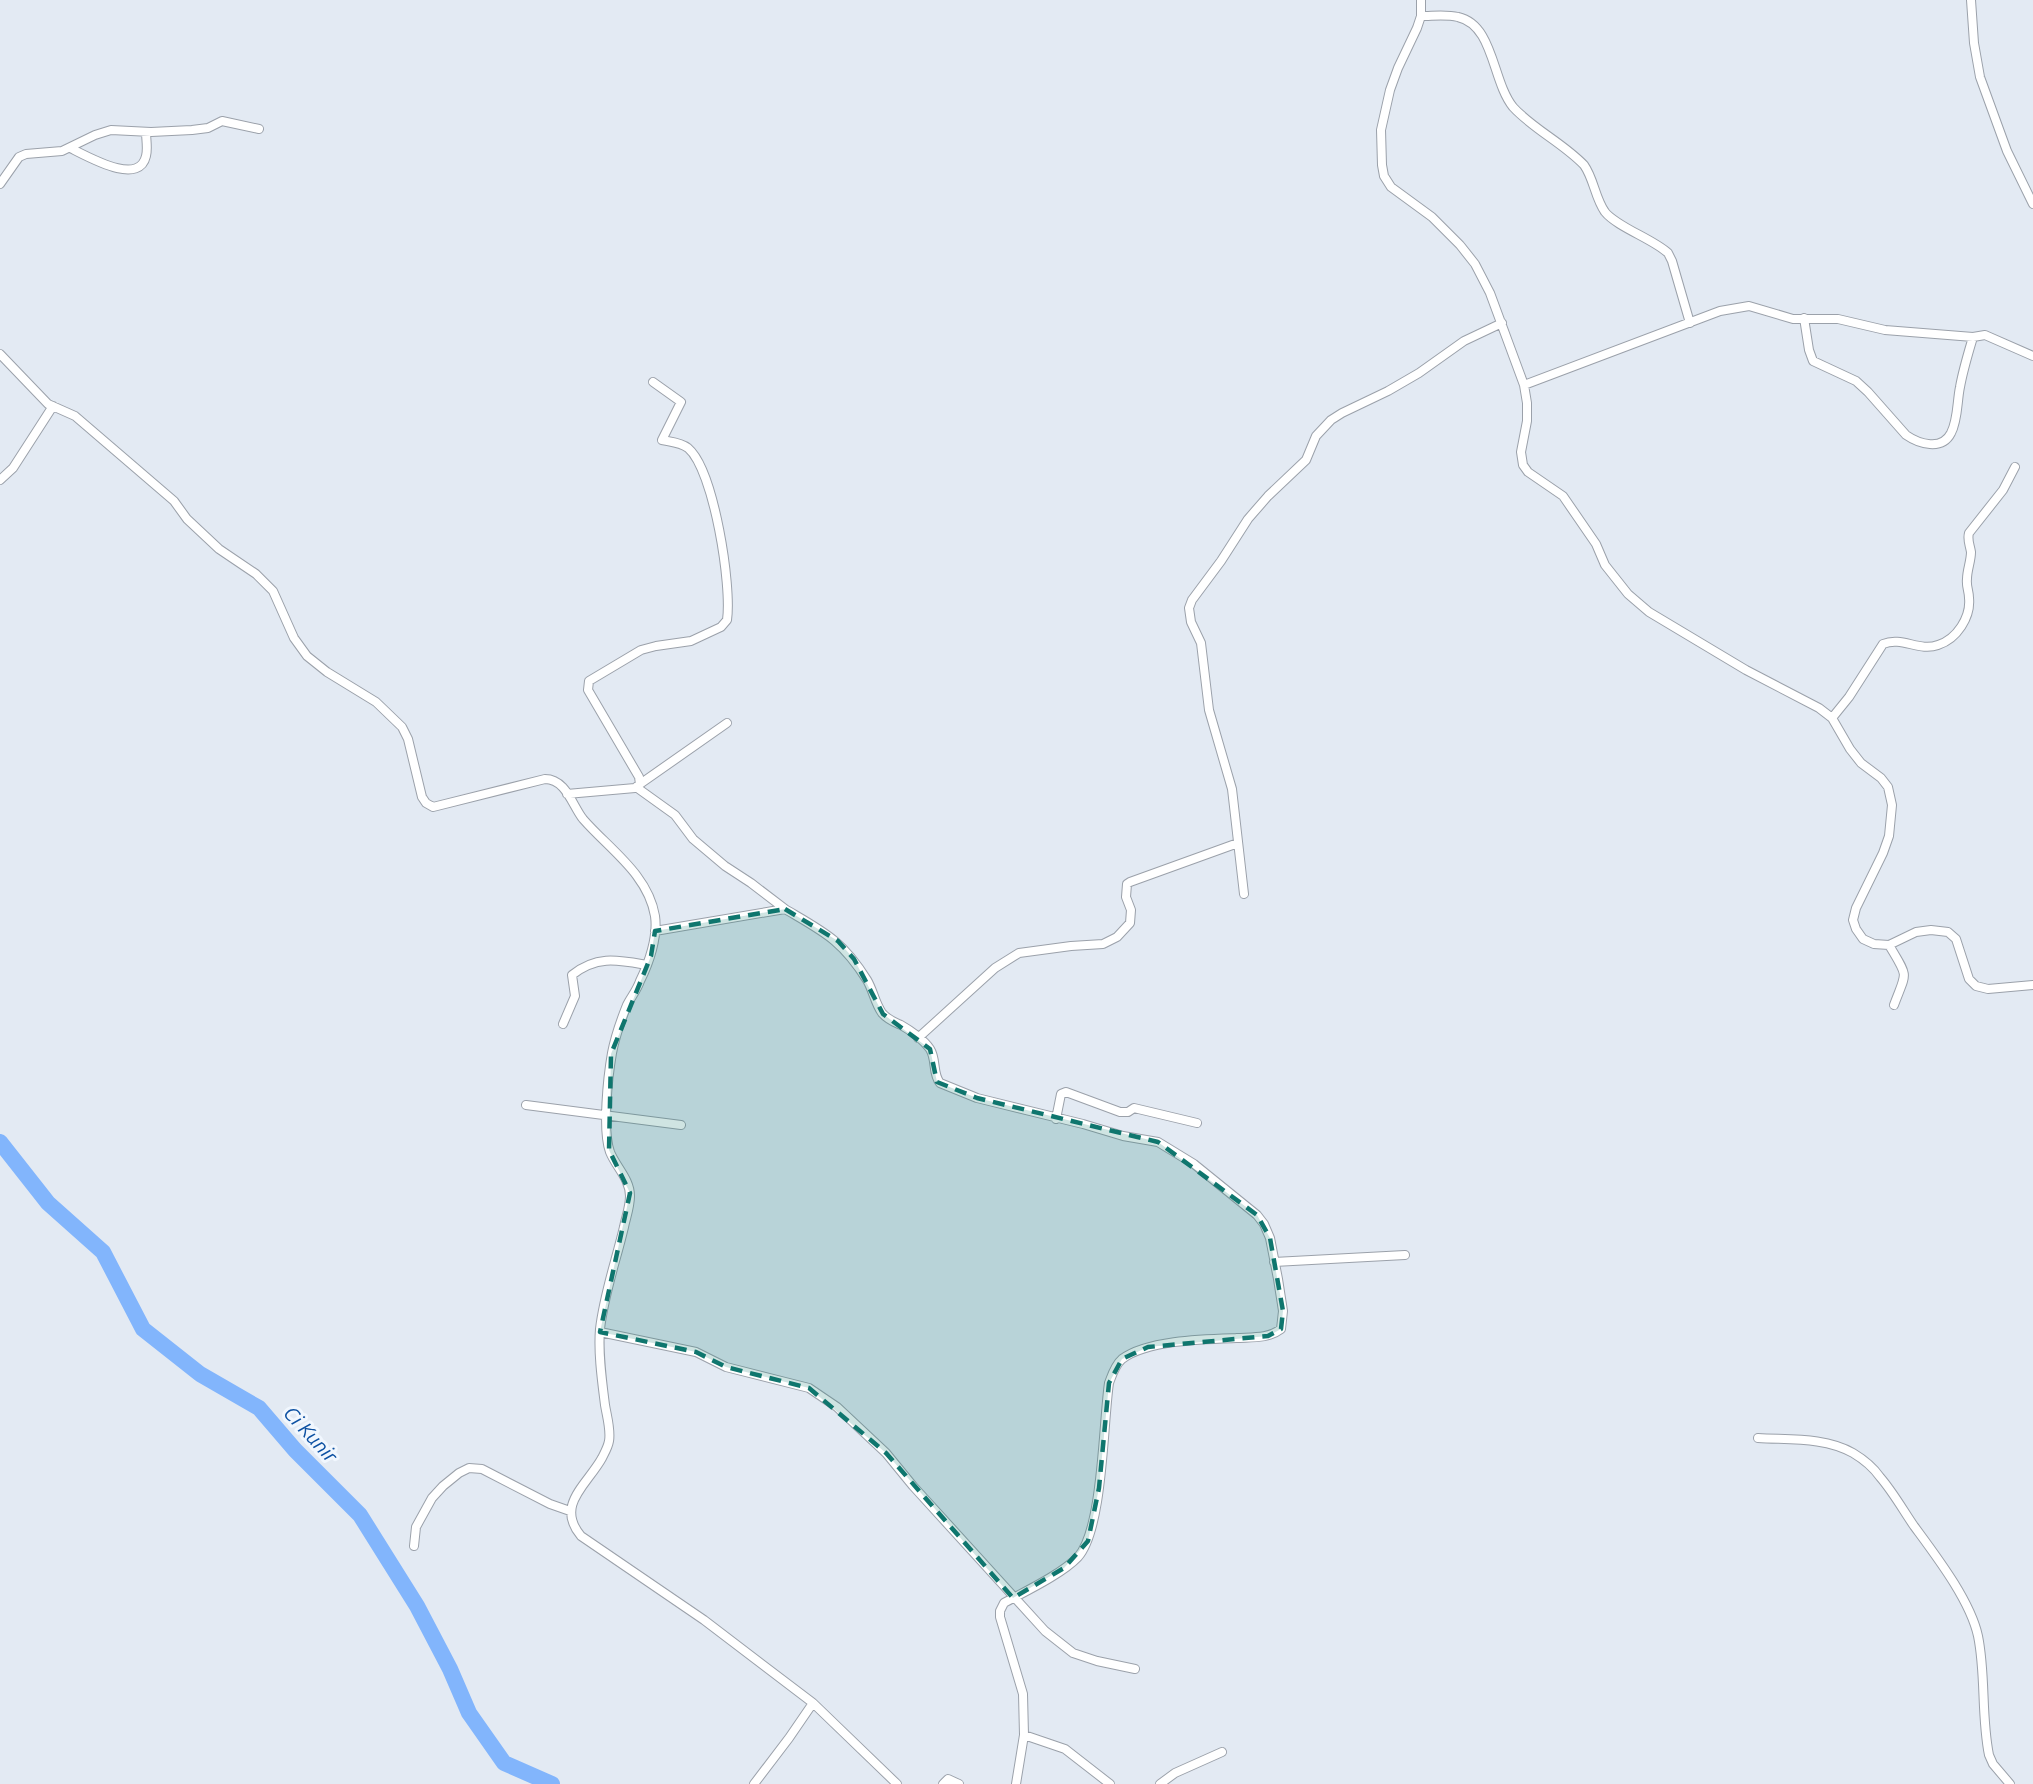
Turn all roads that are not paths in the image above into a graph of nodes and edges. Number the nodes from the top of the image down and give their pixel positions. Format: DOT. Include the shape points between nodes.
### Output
graph roads {
  1 [pos="1421,0"];
  2 [pos="1971,0"];
  3 [pos="1421,16"];
  4 [pos="260,129"];
  5 [pos="146,132"];
  6 [pos="70,148"];
  7 [pos="0,184"];
  8 [pos="2033,204"];
  9 [pos="1804,318"];
  10 [pos="1690,322"];
  11 [pos="1502,323"];
  12 [pos="1973,338"];
  13 [pos="0,354"];
  14 [pos="2033,356"];
  15 [pos="653,382"];
  16 [pos="1524,385"];
  17 [pos="53,406"];
  18 [pos="2015,467"];
  19 [pos="0,480"];
  20 [pos="1832,718"];
  21 [pos="727,723"];
  22 [pos="638,786"];
  23 [pos="567,794"];
  24 [pos="1238,843"];
  25 [pos="1244,894"];
  26 [pos="785,909"];
  27 [pos="655,931"];
  28 [pos="1889,945"];
  29 [pos="647,965"];
  30 [pos="2033,985"];
  31 [pos="1894,1005"];
  32 [pos="563,1024"];
  33 [pos="918,1038"];
  34 [pos="526,1105"];
  35 [pos="607,1116"];
  36 [pos="1056,1119"];
  37 [pos="1197,1123"];
  38 [pos="681,1125"];
  39 [pos="1405,1255"];
  40 [pos="1274,1262"];
  41 [pos="600,1332"];
  42 [pos="1758,1438"];
  43 [pos="570,1511"];
  44 [pos="414,1546"];
  45 [pos="1013,1598"];
  46 [pos="1135,1669"];
  47 [pos="813,1703"];
  48 [pos="1024,1736"];
  49 [pos="1222,1752"];
  50 [pos="754,1784"];
  51 [pos="897,1784"];
  52 [pos="943,1784"];
  53 [pos="959,1784"];
  54 [pos="1016,1784"];
  55 [pos="1110,1784"];
  56 [pos="1160,1784"];
  57 [pos="2010,1784"];
  1 -- 3 [label="street"];
  2 -- 8 [label="street" via="1980,77 2007,151"];
  3 -- 10 [label="street" via="1459,17 1476,26 1513,106 1584,165 1608,215 1668,253"];
  3 -- 11 [label="street" via="1390,90 1381,130 1384,176 1391,187 1432,217 1460,245 1475,264"];
  4 -- 5 [label="street" via="222,121 208,128"];
  5 -- 6 [label="street" via="111,130"];
  5 -- 6 [label="street" via="146,156 141,166 131,171"];
  6 -- 7 [label="street" via="26,153"];
  9 -- 10 [label="street" via="1793,319 1749,306"];
  9 -- 12 [label="street" via="1838,319 1885,330"];
  9 -- 12 [label="street" via="1812,360 1856,381 1906,435 1929,444 1944,441 1951,433"];
  10 -- 16 [label="street"];
  11 -- 16 [label="street"];
  11 -- 24 [label="street" via="1464,341 1419,373 1331,420 1314,440 1306,460 1248,519 1190,603 1189,617 1202,645 1209,710 1232,789"];
  12 -- 14 [label="street" via="1986,336"];
  13 -- 17 [label="street"];
  15 -- 22 [label="street" via="681,402 662,440 688,448 709,488 726,572 728,614 725,624 700,637 641,650 588,683 588,690 639,777"];
  16 -- 20 [label="street" via="1527,421 1521,452 1523,465 1563,496 1596,544 1610,573 1628,594 1649,612"];
  17 -- 19 [label="street" via="13,468"];
  17 -- 23 [label="street" via="75,416 174,501 219,549 256,574 273,591 294,638 307,656 394,717 408,739 426,803 433,807 545,779 558,782"];
  18 -- 20 [label="street" via="2003,490 1969,533 1969,610 1959,629 1934,647 1894,641 1883,644"];
  20 -- 28 [label="street" via="1861,763 1888,787 1892,805 1889,836 1853,920 1863,939 1874,945"];
  21 -- 22 [label="street"];
  22 -- 23 [label="street"];
  22 -- 26 [label="street" via="725,866"];
  23 -- 27 [label="street" via="582,818 626,863 647,892"];
  24 -- 25 [label="street"];
  24 -- 33 [label="street" via="1130,882 1126,891 1130,923 1117,938 1103,944 1036,950 1011,957"];
  26 -- 27 [label="street"];
  26 -- 33 [label="street" via="838,941 854,959 883,1014"];
  27 -- 29 [label="street"];
  28 -- 30 [label="street" via="1916,932 1948,932 1956,939 1969,979 1976,986 1988,989"];
  28 -- 31 [label="street" via="1905,978"];
  29 -- 32 [label="street" via="602,960 581,968 572,975 575,996"];
  29 -- 35 [label="street" via="614,1046"];
  33 -- 36 [label="street" via="930,1049 940,1083 977,1098"];
  34 -- 35 [label="street"];
  35 -- 38 [label="street"];
  35 -- 41 [label="street" via="609,1149 630,1193"];
  36 -- 37 [label="street" via="1061,1094 1066,1092 1120,1112 1134,1107"];
  36 -- 40 [label="street" via="1158,1142 1171,1149 1257,1215 1268,1231"];
  39 -- 40 [label="street"];
  40 -- 45 [label="street" via="1282,1311 1281,1329 1275,1333 1148,1347 1122,1359 1109,1383 1099,1488 1089,1541 1064,1568"];
  41 -- 43 [label="street" via="609,1444"];
  41 -- 45 [label="street" via="696,1352 726,1367 809,1388 837,1407 886,1453"];
  42 -- 57 [label="street" via="1834,1445 1852,1452 1880,1477 1946,1571 1971,1616 1981,1655 1989,1755"];
  43 -- 44 [label="street" via="482,1469 469,1468 432,1498 416,1527"];
  43 -- 47 [label="street" via="581,1536 704,1620"];
  45 -- 46 [label="street" via="1073,1653"];
  45 -- 48 [label="street" via="1004,1603 1000,1617 1023,1694"];
  47 -- 50 [label="street"];
  47 -- 51 [label="street"];
  48 -- 54 [label="street"];
  48 -- 55 [label="street" via="1065,1749"];
  49 -- 56 [label="street"];
  52 -- 53 [label="street" via="948,1779"];
}
